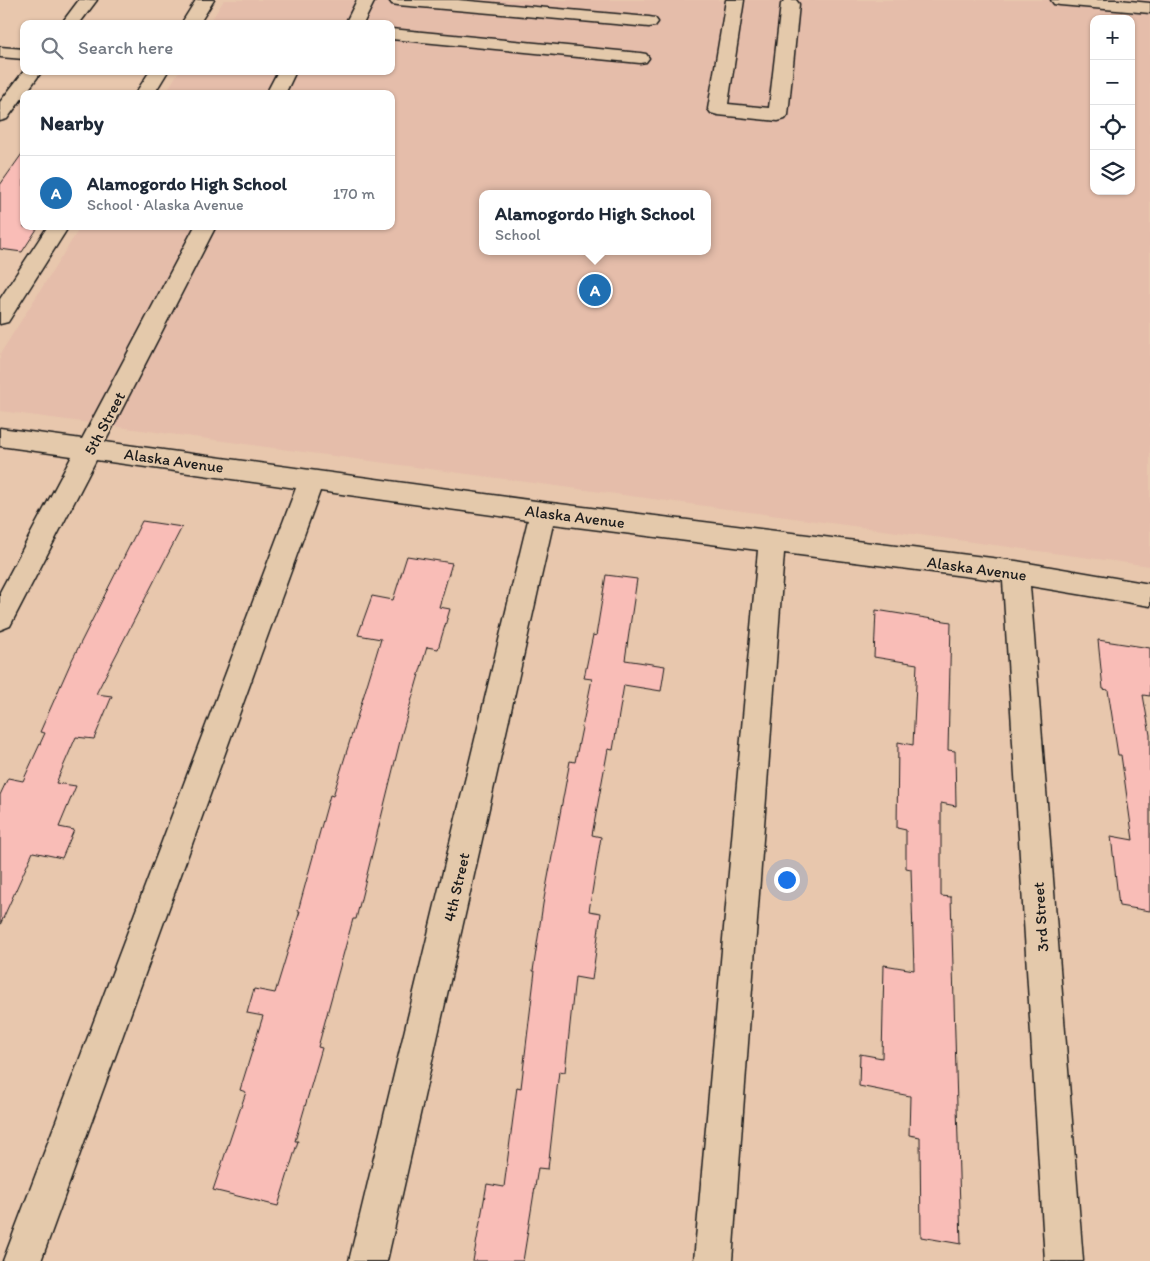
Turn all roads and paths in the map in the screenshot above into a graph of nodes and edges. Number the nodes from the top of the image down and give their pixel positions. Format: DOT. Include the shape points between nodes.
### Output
graph roads {
  1 [pos="88,0"];
  2 [pos="205,0"];
  3 [pos="366,0"];
  4 [pos="398,0"];
  5 [pos="735,0"];
  6 [pos="1060,0"];
  7 [pos="790,4"];
  8 [pos="1150,8"];
  9 [pos="73,20"];
  10 [pos="192,20"];
  11 [pos="356,20"];
  12 [pos="649,22"];
  13 [pos="395,34"];
  14 [pos="0,52"];
  15 [pos="20,54"];
  16 [pos="640,58"];
  17 [pos="30,75"];
  18 [pos="156,75"];
  19 [pos="285,75"];
  20 [pos="147,90"];
  21 [pos="277,90"];
  22 [pos="0,115"];
  23 [pos="55,230"];
  24 [pos="204,230"];
  25 [pos="0,316"];
  26 [pos="0,437"];
  27 [pos="91,449"];
  28 [pos="312,480"];
  29 [pos="543,512"];
  30 [pos="772,541"];
  31 [pos="1016,572"];
  32 [pos="1150,595"];
  33 [pos="0,618"];
  34 [pos="22,1261"];
  35 [pos="368,1261"];
  36 [pos="713,1261"];
  37 [pos="1064,1261"];
  1 -- 9 [label="street"];
  2 -- 10 [label="street"];
  3 -- 11 [label="street"];
  4 -- 12 [label="street"];
  5 -- 7 [label="street" via="718,109 778,114"];
  6 -- 8 [label="street"];
  13 -- 16 [label="street"];
  14 -- 15 [label="street"];
  17 -- 22 [label="street"];
  18 -- 20 [label="street"];
  19 -- 21 [label="street"];
  23 -- 25 [label="street"];
  24 -- 27 [label="street, 5th Street"];
  26 -- 27 [label="street, Alaska Avenue"];
  27 -- 28 [label="street, Alaska Avenue"];
  27 -- 33 [label="street, 5th Street"];
  28 -- 29 [label="street, Alaska Avenue"];
  28 -- 34 [label="street"];
  29 -- 30 [label="street, Alaska Avenue"];
  29 -- 35 [label="street, 4th Street"];
  30 -- 31 [label="street, Alaska Avenue"];
  30 -- 36 [label="street"];
  31 -- 32 [label="street, Alaska Avenue"];
  31 -- 37 [label="street, 3rd Street"];
}
